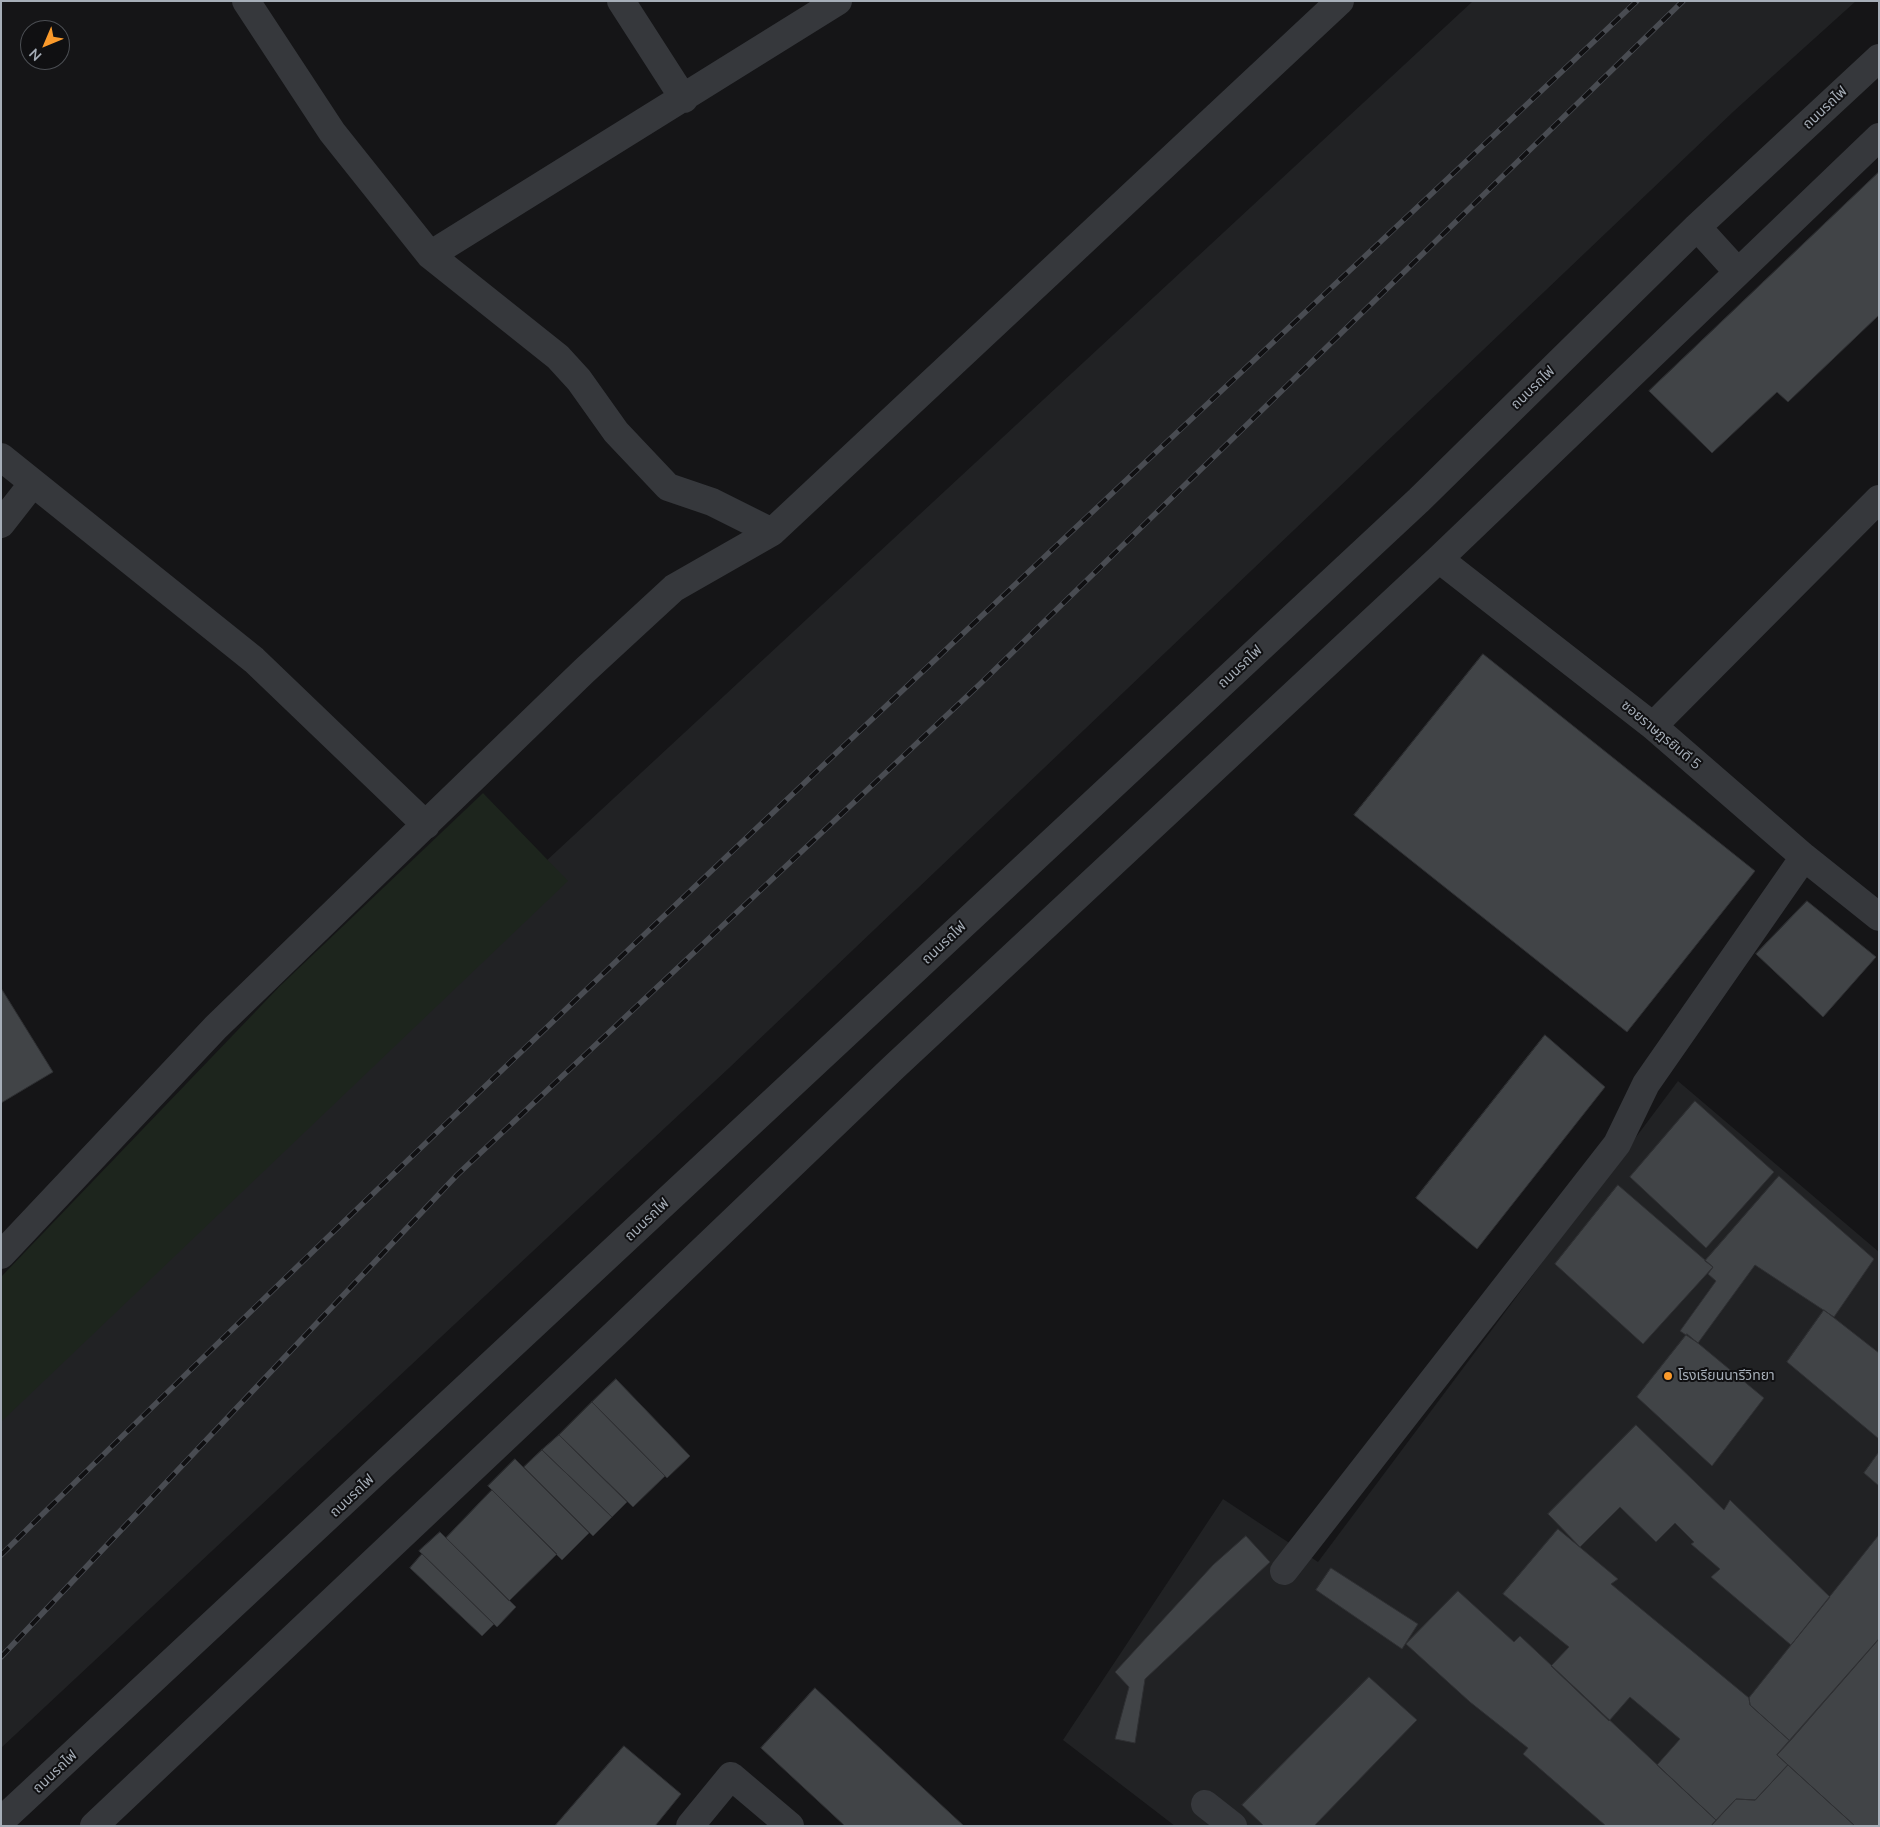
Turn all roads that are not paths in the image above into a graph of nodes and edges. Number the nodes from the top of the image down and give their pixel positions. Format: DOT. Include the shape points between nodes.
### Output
graph roads {
  1 [pos="246,1"];
  2 [pos="621,1"];
  3 [pos="838,1"];
  4 [pos="1340,1"];
  5 [pos="1879,58"];
  6 [pos="684,99"];
  7 [pos="1879,137"];
  8 [pos="1697,227"];
  9 [pos="430,255"];
  10 [pos="1737,271"];
  11 [pos="1,457"];
  12 [pos="33,484"];
  13 [pos="1873,515"];
  14 [pos="1,524"];
  15 [pos="772,532"];
  16 [pos="1439,559"];
  17 [pos="1653,726"];
  18 [pos="426,826"];
  19 [pos="1804,857"];
  20 [pos="1879,917"];
  21 [pos="1,1255"];
  22 [pos="1284,1571"];
  23 [pos="1205,1804"];
  24 [pos="1,1821"];
  25 [pos="94,1826"];
  26 [pos="690,1826"];
  27 [pos="790,1826"];
  28 [pos="1233,1826"];
  1 -- 9 [label="street" via="332,132"];
  2 -- 6 [label="street"];
  3 -- 6 [label="street"];
  4 -- 15 [label="street"];
  5 -- 8 [label="street, ถนนรถไฟ"];
  6 -- 9 [label="street"];
  7 -- 10 [label="street"];
  8 -- 10 [label="street"];
  8 -- 24 [label="street, ถนนรถไฟ" via="1412,507"];
  9 -- 15 [label="street" via="558,358 579,380 616,432 668,487 712,502"];
  10 -- 16 [label="street"];
  11 -- 12 [label="street"];
  12 -- 14 [label="street"];
  12 -- 18 [label="street" via="254,660"];
  13 -- 17 [label="street"];
  15 -- 18 [label="street" via="674,588"];
  16 -- 17 [label="street, ซอยราษฎรยินดี 5"];
  16 -- 25 [label="street" via="894,1067"];
  17 -- 19 [label="street, ซอยราษฎรยินดี 5"];
  18 -- 21 [label="street" via="216,1027"];
  19 -- 20 [label="street, ซอยราษฎรยินดี 5"];
  19 -- 22 [label="street" via="1646,1084 1617,1144"];
  23 -- 28 [label="street"];
  26 -- 27 [label="street" via="731,1776"];
}
